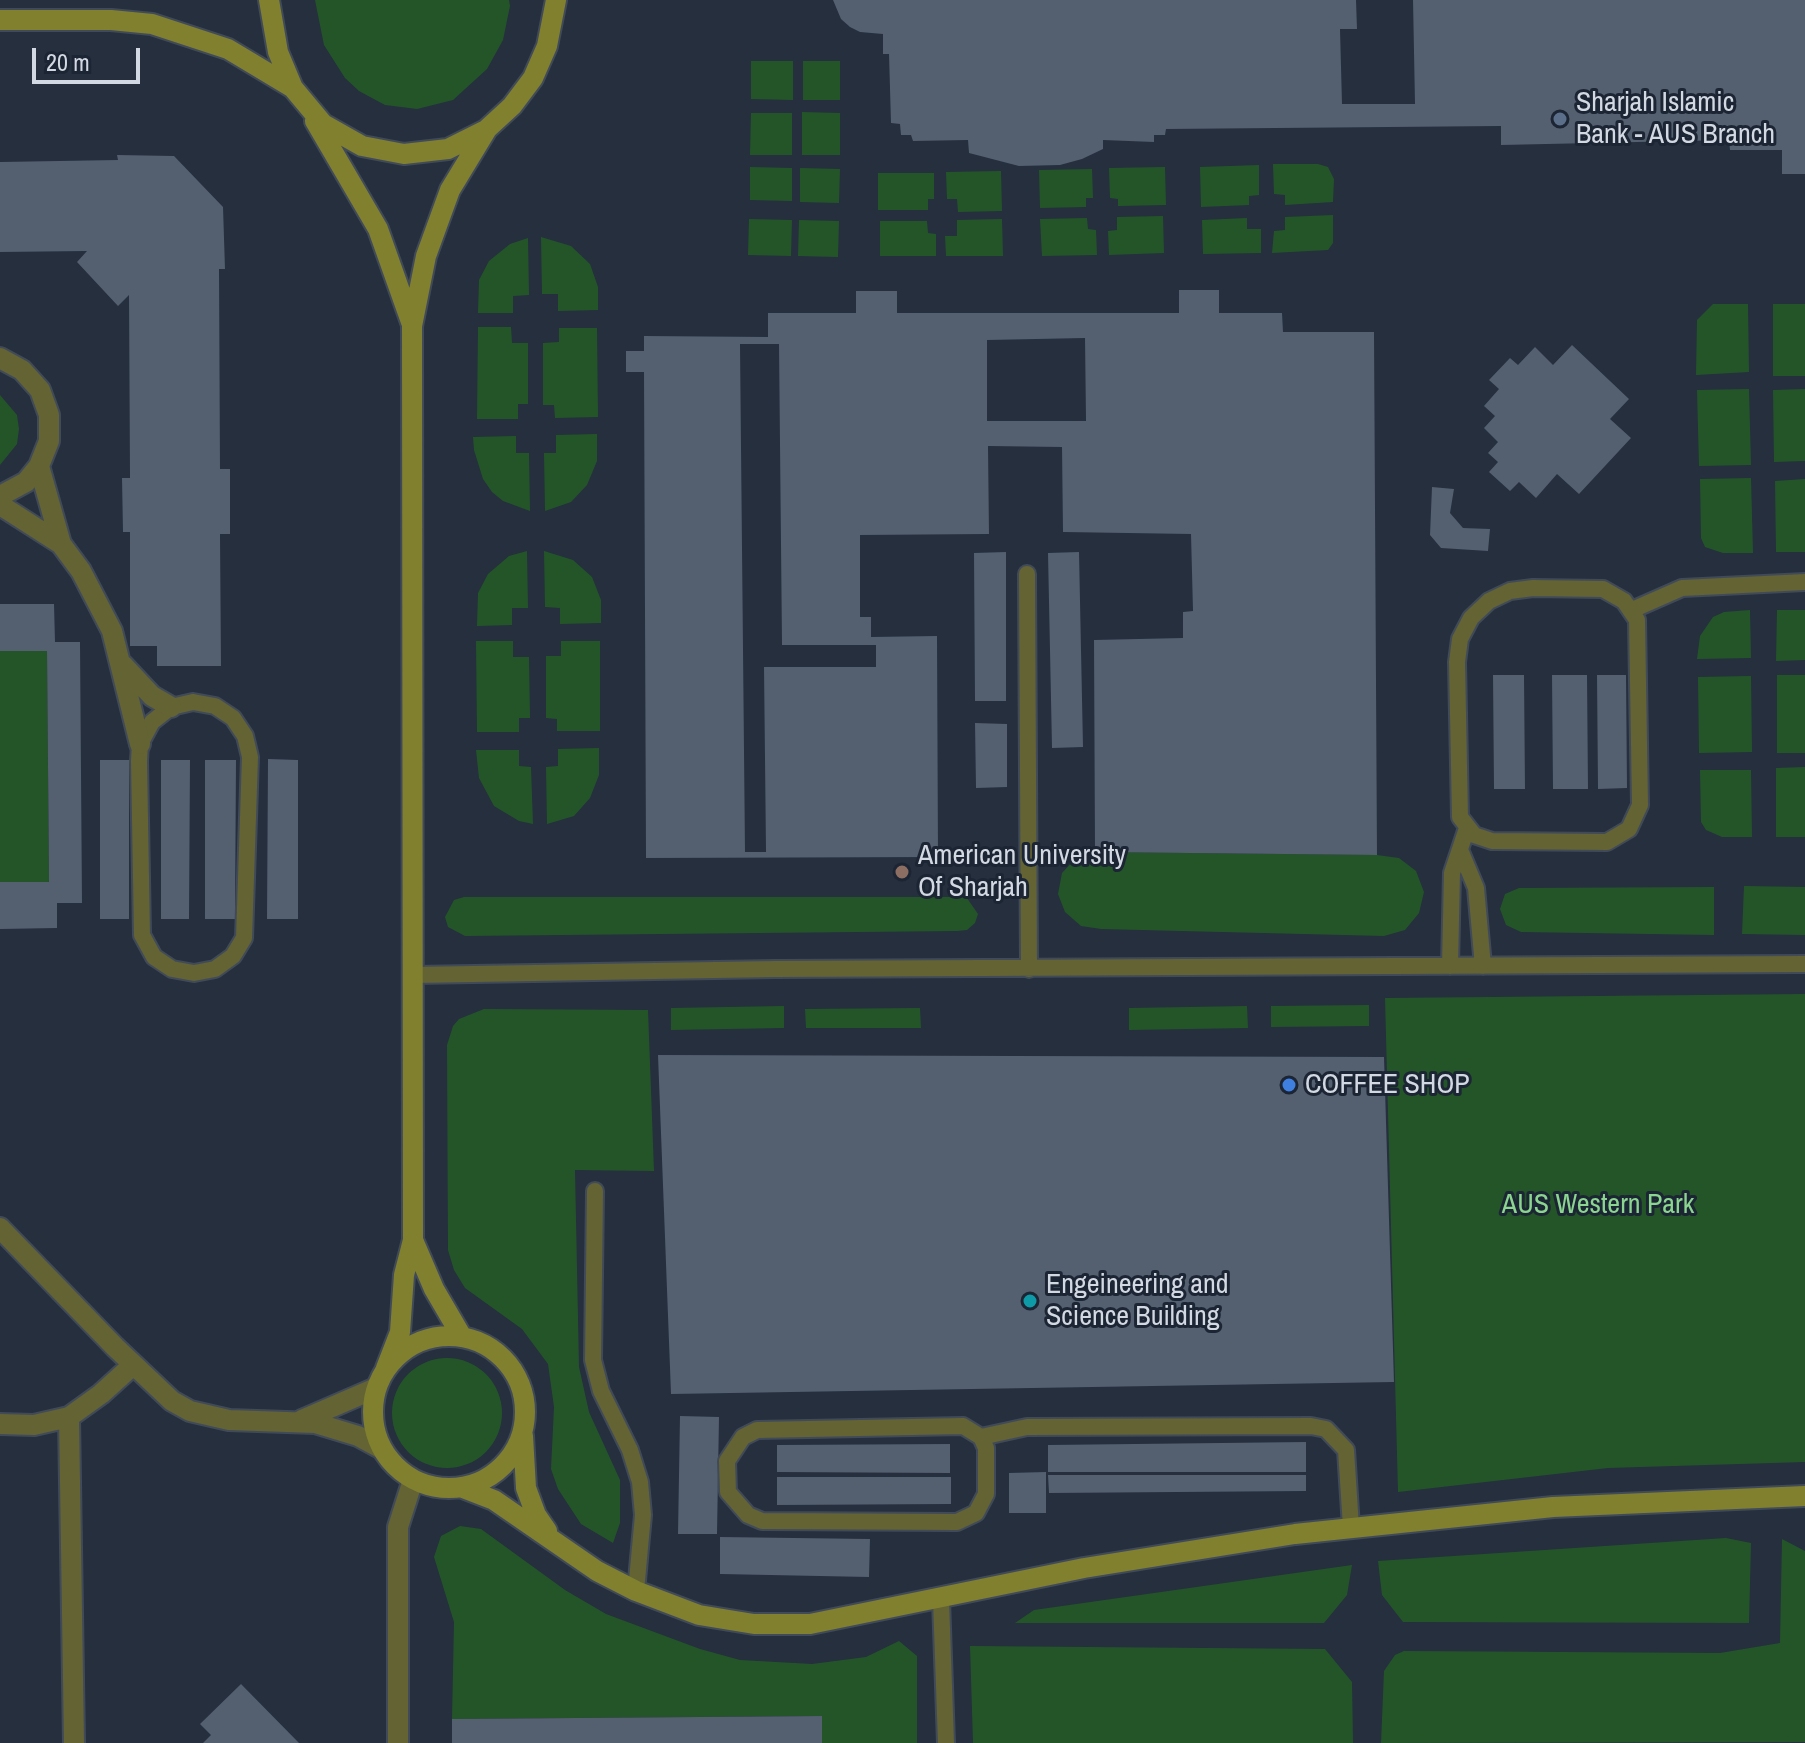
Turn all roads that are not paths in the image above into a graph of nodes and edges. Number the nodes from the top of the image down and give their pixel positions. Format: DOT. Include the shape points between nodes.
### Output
graph roads {
  1 [pos="269,0"];
  2 [pos="556,0"];
  3 [pos="0,20"];
  4 [pos="293,88"];
  5 [pos="305,107"];
  6 [pos="487,129"];
  7 [pos="412,326"];
  8 [pos="0,358"];
  9 [pos="39,466"];
  10 [pos="0,496"];
  11 [pos="0,505"];
  12 [pos="61,544"];
  13 [pos="1027,574"];
  14 [pos="1805,582"];
  15 [pos="1632,610"];
  16 [pos="122,663"];
  17 [pos="171,707"];
  18 [pos="140,744"];
  19 [pos="1467,828"];
  20 [pos="1461,852"];
  21 [pos="1805,964"];
  22 [pos="1450,966"];
  23 [pos="1483,966"];
  24 [pos="1029,969"];
  25 [pos="413,975"];
  26 [pos="595,1191"];
  27 [pos="0,1228"];
  28 [pos="413,1240"];
  29 [pos="462,1337"];
  30 [pos="133,1365"];
  31 [pos="386,1368"];
  32 [pos="376,1388"];
  33 [pos="69,1417"];
  34 [pos="298,1421"];
  35 [pos="0,1424"];
  36 [pos="523,1432"];
  37 [pos="981,1437"];
  38 [pos="382,1449"];
  39 [pos="413,1480"];
  40 [pos="463,1488"];
  41 [pos="1805,1496"];
  42 [pos="1351,1527"];
  43 [pos="552,1537"];
  44 [pos="636,1591"];
  45 [pos="941,1600"];
  46 [pos="74,1743"];
  47 [pos="398,1743"];
  48 [pos="946,1743"];
  1 -- 4 [label="street" via="278,52"];
  2 -- 6 [label="street" via="547,46 533,78"];
  3 -- 4 [label="street" via="152,24 228,49"];
  4 -- 5 [label="street"];
  5 -- 6 [label="street" via="362,146 404,154 448,149"];
  5 -- 7 [label="street" via="378,229"];
  6 -- 7 [label="street" via="437,222"];
  7 -- 25 [label="street"];
  8 -- 9 [label="street" via="22,370 40,390 49,415 49,441"];
  9 -- 10 [label="street" via="26,482"];
  9 -- 12 [label="street"];
  11 -- 12 [label="street"];
  12 -- 16 [label="street" via="98,600"];
  13 -- 24 [label="lane"];
  14 -- 15 [label="lane" via="1682,588"];
  15 -- 19 [label="lane" via="1640,632 1641,791 1629,829 1594,844 1492,841"];
  15 -- 19 [label="lane" via="1603,589 1533,588 1489,601 1471,618 1460,639 1457,662 1458,804"];
  16 -- 17 [label="street" via="134,680"];
  16 -- 18 [label="street"];
  17 -- 18 [label="lane" via="152,722"];
  17 -- 18 [label="lane" via="193,702 215,706 233,718 250,757 244,938 233,956 215,969 172,969 154,957 142,935"];
  19 -- 20 [label="lane"];
  20 -- 22 [label="lane" via="1452,873"];
  20 -- 23 [label="lane" via="1476,888"];
  21 -- 23 [label="lane"];
  22 -- 23 [label="lane"];
  22 -- 24 [label="lane"];
  24 -- 25 [label="lane"];
  25 -- 28 [label="street"];
  26 -- 44 [label="lane" via="593,1360 640,1482 643,1515"];
  27 -- 30 [label="street"];
  28 -- 29 [label="street"];
  28 -- 31 [label="street" via="404,1275 400,1332"];
  29 -- 31 [label="street" via="422,1341"];
  29 -- 36 [label="street" via="508,1364 523,1396"];
  30 -- 33 [label="street"];
  30 -- 34 [label="street" via="190,1411 229,1420"];
  31 -- 32 [label="street"];
  32 -- 34 [label="street"];
  32 -- 38 [label="street" via="375,1429"];
  33 -- 35 [label="street" via="34,1425"];
  33 -- 46 [label="street"];
  34 -- 38 [label="street" via="332,1427"];
  36 -- 40 [label="street" via="510,1458 489,1477"];
  36 -- 43 [label="street" via="526,1488"];
  37 -- 37 [label="lane" via="986,1448 986,1494 976,1513 957,1522 762,1521 736,1505 725,1477 733,1448 743,1437 772,1427 963,1426"];
  37 -- 42 [label="lane" via="1040,1427 1326,1429 1346,1450"];
  38 -- 39 [label="street"];
  39 -- 40 [label="street"];
  39 -- 47 [label="street" via="398,1527"];
  40 -- 43 [label="street" via="494,1500"];
  41 -- 42 [label="street" via="1553,1507"];
  42 -- 45 [label="street" via="1168,1553"];
  43 -- 44 [label="street" via="597,1571"];
  44 -- 45 [label="street" via="699,1615 754,1624 810,1624"];
  45 -- 48 [label="lane"];
}
